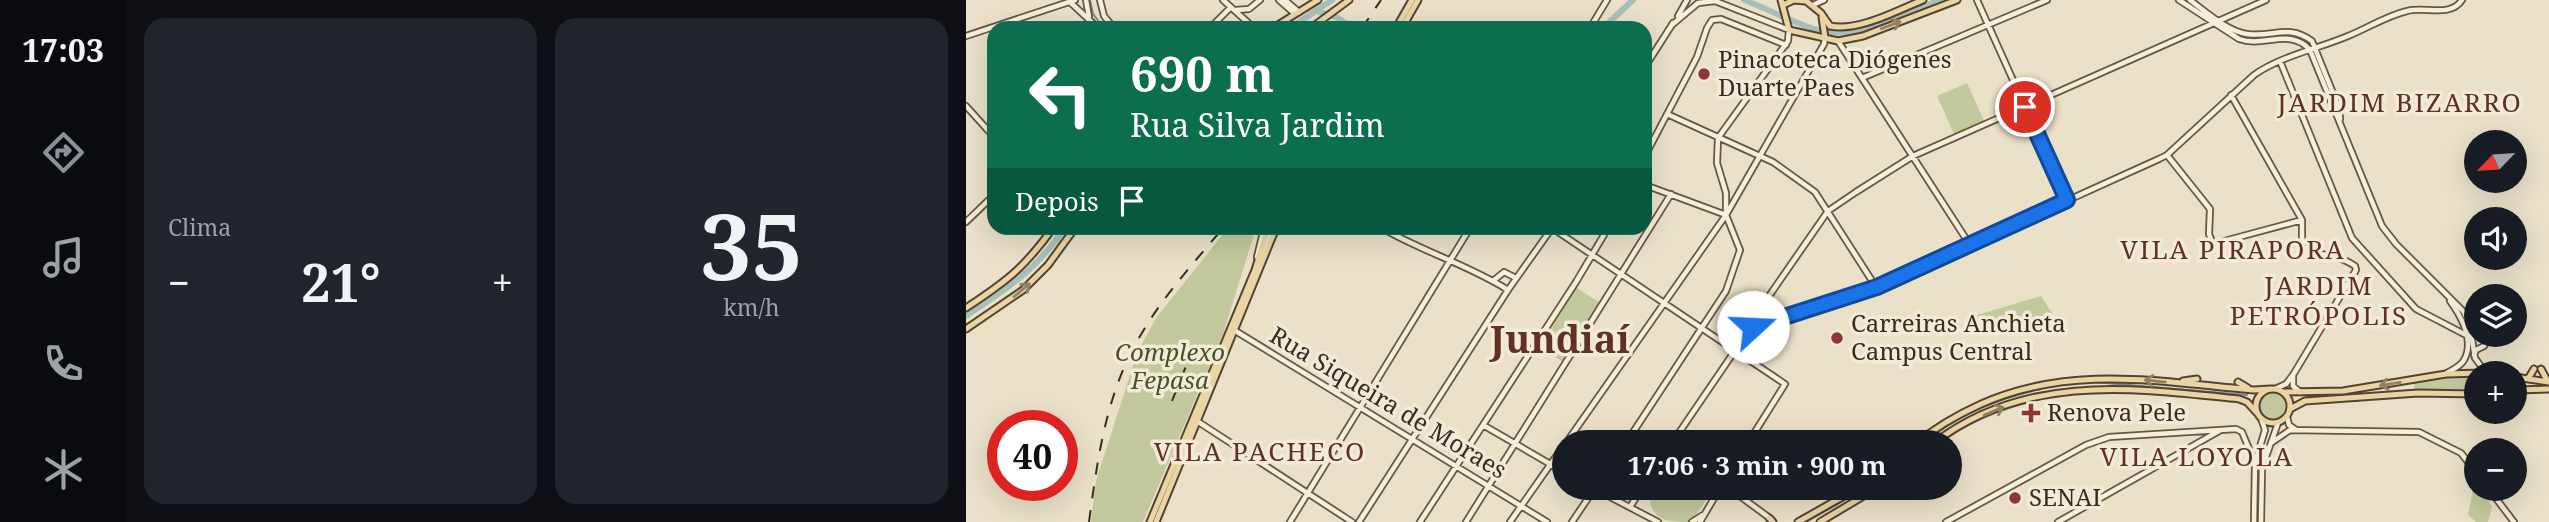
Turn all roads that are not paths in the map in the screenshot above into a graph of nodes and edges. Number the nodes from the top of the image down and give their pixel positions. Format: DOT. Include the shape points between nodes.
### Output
graph roads {
  1 [pos="1086,0"];
  2 [pos="1101,0"];
  3 [pos="1223,0"];
  4 [pos="1259,0"];
  5 [pos="1279,0"];
  6 [pos="1285,0"];
  7 [pos="1318,0"];
  8 [pos="1349,0"];
  9 [pos="1412,0"];
  10 [pos="1418,0"];
  11 [pos="1607,0"];
  12 [pos="1687,0"];
  13 [pos="1824,0"];
  14 [pos="1923,0"];
  15 [pos="1956,0"];
  16 [pos="1977,0"];
  17 [pos="2047,0"];
  18 [pos="2179,0"];
  19 [pos="2190,0"];
  20 [pos="2266,0"];
  21 [pos="2462,0"];
  22 [pos="1073,1"];
  23 [pos="1809,2"];
  24 [pos="1782,4"];
  25 [pos="1232,8"];
  26 [pos="1297,13"];
  27 [pos="1821,13"];
  28 [pos="2219,20"];
  29 [pos="1012,21"];
  30 [pos="1091,21"];
  31 [pos="1092,21"];
  32 [pos="1108,21"];
  33 [pos="1218,21"];
  34 [pos="1246,21"];
  35 [pos="1284,21"];
  36 [pos="1321,21"];
  37 [pos="1400,21"];
  38 [pos="1406,21"];
  39 [pos="1594,21"];
  40 [pos="1673,23"];
  41 [pos="2212,23"];
  42 [pos="1988,25"];
  43 [pos="1788,28"];
  44 [pos="987,29"];
  45 [pos="966,36"];
  46 [pos="1825,37"];
  47 [pos="1838,41"];
  48 [pos="1787,45"];
  49 [pos="1701,46"];
  50 [pos="2313,49"];
  51 [pos="1652,56"];
  52 [pos="1693,56"];
  53 [pos="2280,61"];
  54 [pos="1862,78"];
  55 [pos="2231,95"];
  56 [pos="966,106"];
  57 [pos="2025,107"];
  58 [pos="1667,114"];
  59 [pos="987,129"];
  60 [pos="1718,138"];
  61 [pos="1652,143"];
  62 [pos="1759,155"];
  63 [pos="2167,155"];
  64 [pos="1913,156"];
  65 [pos="1652,187"];
  66 [pos="1671,194"];
  67 [pos="1727,199"];
  68 [pos="1735,199"];
  69 [pos="2067,200"];
  70 [pos="987,202"];
  71 [pos="1828,211"];
  72 [pos="1726,215"];
  73 [pos="2302,220"];
  74 [pos="966,222"];
  75 [pos="1652,225"];
  76 [pos="1047,235"];
  77 [pos="1071,235"];
  78 [pos="1267,235"];
  79 [pos="1268,235"];
  80 [pos="1394,235"];
  81 [pos="1466,235"];
  82 [pos="1547,235"];
  83 [pos="1563,235"];
  84 [pos="1604,235"];
  85 [pos="1646,235"];
  86 [pos="1970,245"];
  87 [pos="1593,254"];
  88 [pos="1449,262"];
  89 [pos="1622,274"];
  90 [pos="1516,278"];
  91 [pos="1493,281"];
  92 [pos="1877,287"];
  93 [pos="1508,290"];
  94 [pos="2444,292"];
  95 [pos="1664,303"];
  96 [pos="966,308"];
  97 [pos="1752,320"];
  98 [pos="1769,320"];
  99 [pos="966,329"];
  100 [pos="1232,329"];
  101 [pos="1703,329"];
  102 [pos="2464,329"];
  103 [pos="2464,334"];
  104 [pos="2466,347"];
  105 [pos="2482,347"];
  106 [pos="1734,350"];
  107 [pos="2466,357"];
  108 [pos="2474,357"];
  109 [pos="2476,361"];
  110 [pos="2446,374"];
  111 [pos="2464,374"];
  112 [pos="2293,375"];
  113 [pos="2197,379"];
  114 [pos="2421,379"];
  115 [pos="2528,379"];
  116 [pos="2055,382"];
  117 [pos="2238,382"];
  118 [pos="2176,383"];
  119 [pos="2549,384"];
  120 [pos="2527,388"];
  121 [pos="2273,389"];
  122 [pos="2250,390"];
  123 [pos="2283,392"];
  124 [pos="2055,393"];
  125 [pos="2302,393"];
  126 [pos="2418,393"];
  127 [pos="2464,394"];
  128 [pos="1360,408"];
  129 [pos="2290,409"];
  130 [pos="2260,416"];
  131 [pos="2287,417"];
  132 [pos="1195,420"];
  133 [pos="2278,423"];
  134 [pos="1483,425"];
  135 [pos="1575,430"];
  136 [pos="1635,430"];
  137 [pos="1681,430"];
  138 [pos="1756,430"];
  139 [pos="1936,430"];
  140 [pos="1954,430"];
  141 [pos="2220,430"];
  142 [pos="2299,430"];
  143 [pos="1412,440"];
  144 [pos="2245,442"];
  145 [pos="1515,443"];
  146 [pos="2270,443"];
  147 [pos="2259,449"];
  148 [pos="2464,457"];
  149 [pos="2255,463"];
  150 [pos="1551,464"];
  151 [pos="1456,466"];
  152 [pos="1489,486"];
  153 [pos="1308,493"];
  154 [pos="1587,500"];
  155 [pos="1616,500"];
  156 [pos="1634,500"];
  157 [pos="1713,500"];
  158 [pos="1745,500"];
  159 [pos="1837,500"];
  160 [pos="1857,500"];
  161 [pos="2498,501"];
  162 [pos="1522,506"];
  163 [pos="1630,507"];
  164 [pos="1704,515"];
  165 [pos="1772,521"];
  166 [pos="1150,522"];
  167 [pos="1156,522"];
  168 [pos="1290,522"];
  169 [pos="1352,522"];
  170 [pos="1359,522"];
  171 [pos="1420,522"];
  172 [pos="1466,522"];
  173 [pos="1510,522"];
  174 [pos="1547,522"];
  175 [pos="1572,522"];
  176 [pos="1658,522"];
  177 [pos="1692,522"];
  178 [pos="1700,522"];
  179 [pos="1798,522"];
  180 [pos="1821,522"];
  181 [pos="1946,522"];
  182 [pos="2059,522"];
  183 [pos="2254,522"];
  184 [pos="2261,522"];
  185 [pos="2514,522"];
  1 -- 31 [label="street"];
  2 -- 32 [label="street"];
  3 -- 25 [label="street"];
  4 -- 25 [label="street" via="1245,11"];
  5 -- 26 [label="street"];
  6 -- 26 [label="street"];
  7 -- 26 [label="main road"];
  8 -- 36 [label="main road"];
  9 -- 37 [label="main road"];
  10 -- 38 [label="main road"];
  11 -- 39 [label="street"];
  12 -- 40 [label="street"];
  13 -- 23 [label="street"];
  14 -- 27 [label="main road" via="1859,25 1830,26"];
  47 -- 15 [label="main road, one-way"];
  16 -- 42 [label="street"];
  17 -- 42 [label="street"];
  18 -- 41 [label="street"];
  19 -- 28 [label="street"];
  20 -- 28 [label="street"];
  21 -- 50 [label="street" via="2448,10 2418,9 2395,15"];
  22 -- 29 [label="street"];
  22 -- 30 [label="street"];
  23 -- 24 [label="main road"];
  23 -- 27 [label="main road"];
  24 -- 43 [label="main road"];
  25 -- 33 [label="street"];
  25 -- 34 [label="street"];
  26 -- 35 [label="main road"];
  27 -- 46 [label="main road"];
  28 -- 41 [label="street"];
  28 -- 50 [label="street" via="2250,35 2296,32 2312,41"];
  40 -- 43 [label="street" via="1698,3 1715,1"];
  40 -- 51 [label="street"];
  41 -- 50 [label="street" via="2245,41 2292,38"];
  41 -- 57 [label="street"];
  42 -- 54 [label="street"];
  42 -- 57 [label="street"];
  43 -- 46 [label="main road"];
  43 -- 48 [label="street"];
  44 -- 45 [label="street"];
  46 -- 47 [label="main road"];
  46 -- 62 [label="street"];
  47 -- 54 [label="street"];
  48 -- 49 [label="street" via="1721,19 1712,20"];
  48 -- 60 [label="street"];
  49 -- 52 [label="street"];
  49 -- 58 [label="street"];
  50 -- 53 [label="street"];
  50 -- 94 [label="street" via="2382,226"];
  53 -- 55 [label="street"];
  53 -- 103 [label="street" via="2355,241 2416,309"];
  54 -- 64 [label="street"];
  55 -- 63 [label="street"];
  55 -- 73 [label="street"];
  56 -- 59 [label="street"];
  57 -- 64 [label="street"];
  57 -- 69 [label="street"];
  58 -- 60 [label="street"];
  58 -- 61 [label="street"];
  60 -- 62 [label="street"];
  60 -- 67 [label="street" via="1717,163"];
  62 -- 68 [label="street"];
  62 -- 71 [label="street" via="1815,192"];
  63 -- 69 [label="street"];
  63 -- 73 [label="street" via="2210,209 2211,242"];
  64 -- 71 [label="street"];
  64 -- 86 [label="street"];
  65 -- 66 [label="street"];
  66 -- 72 [label="street"];
  66 -- 75 [label="street"];
  67 -- 68 [label="street"];
  67 -- 72 [label="street"];
  68 -- 72 [label="street"];
  69 -- 86 [label="street"];
  70 -- 74 [label="street"];
  71 -- 92 [label="street"];
  71 -- 97 [label="street"];
  72 -- 95 [label="street"];
  72 -- 101 [label="street" via="1740,250 1726,291"];
  73 -- 112 [label="street" via="2302,254 2356,266"];
  76 -- 96 [label="main road" via="1014,274"];
  99 -- 77 [label="main road, one-way" via="1023,290"];
  78 -- 100 [label="main road"];
  79 -- 100 [label="main road" via="1262,263"];
  80 -- 88 [label="street"];
  81 -- 88 [label="street"];
  82 -- 90 [label="street"];
  83 -- 87 [label="street"];
  84 -- 87 [label="street"];
  85 -- 89 [label="street"];
  86 -- 92 [label="street"];
  87 -- 89 [label="street"];
  87 -- 134 [label="street"];
  88 -- 91 [label="street"];
  88 -- 128 [label="street"];
  89 -- 95 [label="street"];
  89 -- 145 [label="street"];
  90 -- 91 [label="street" via="1504,272"];
  90 -- 93 [label="street"];
  91 -- 93 [label="street"];
  92 -- 98 [label="street"];
  93 -- 143 [label="street"];
  94 -- 102 [label="street"];
  94 -- 108 [label="street" via="2467,317"];
  95 -- 101 [label="street"];
  95 -- 135 [label="street"];
  97 -- 98 [label="street"];
  97 -- 106 [label="street"];
  98 -- 106 [label="street" via="1749,330"];
  100 -- 128 [label="street, Rua Siqueira de Moraes"];
  100 -- 132 [label="main road"];
  101 -- 106 [label="street"];
  101 -- 136 [label="street"];
  104 -- 107 [label="street"];
  105 -- 108 [label="street"];
  106 -- 137 [label="street"];
  106 -- 138 [label="street" via="1785,384"];
  107 -- 108 [label="street" via="2471,361"];
  107 -- 110 [label="street"];
  108 -- 109 [label="street"];
  110 -- 111 [label="main road"];
  110 -- 114 [label="main road"];
  112 -- 121 [label="street"];
  112 -- 125 [label="street" via="2293,386"];
  113 -- 118 [label="main road"];
  114 -- 125 [label="main road, one-way"];
  114 -- 126 [label="main road" via="2413,384"];
  115 -- 119 [label="main road"];
  115 -- 119 [label="main road" via="2538,369"];
  118 -- 116 [label="main road, one-way" via="2122,378"];
  116 -- 124 [label="main road" via="2049,387"];
  116 -- 139 [label="main road" via="1999,396"];
  117 -- 122 [label="main road"];
  118 -- 122 [label="main road"];
  119 -- 120 [label="main road"];
  121 -- 122 [label="main road"];
  121 -- 123 [label="main road"];
  121 -- 130 [label="main road" via="2257,400"];
  123 -- 125 [label="main road"];
  123 -- 129 [label="main road"];
  124 -- 130 [label="main road" via="2124,388 2227,398 2247,402"];
  140 -- 124 [label="main road, one-way" via="2017,402"];
  126 -- 127 [label="main road"];
  126 -- 129 [label="main road" via="2305,401"];
  128 -- 143 [label="street, Rua Siqueira de Moraes"];
  128 -- 153 [label="street"];
  129 -- 131 [label="main road"];
  130 -- 133 [label="main road"];
  130 -- 147 [label="street" via="2265,430"];
  131 -- 133 [label="main road"];
  131 -- 142 [label="street" via="2291,427"];
  132 -- 153 [label="street"];
  132 -- 166 [label="main road"];
  132 -- 167 [label="main road"];
  133 -- 146 [label="street"];
  134 -- 145 [label="street"];
  134 -- 151 [label="street"];
  141 -- 144 [label="street" via="2239,430"];
  141 -- 181 [label="street" via="2101,439"];
  141 -- 182 [label="street"];
  142 -- 146 [label="street" via="2284,432"];
  142 -- 148 [label="street" via="2419,432"];
  143 -- 151 [label="street, Rua Siqueira de Moraes"];
  143 -- 170 [label="street"];
  144 -- 147 [label="street"];
  144 -- 149 [label="street"];
  145 -- 150 [label="street"];
  145 -- 152 [label="street"];
  146 -- 184 [label="street" via="2262,468"];
  147 -- 149 [label="street"];
  149 -- 183 [label="street"];
  150 -- 162 [label="street"];
  151 -- 152 [label="street, Rua Siqueira de Moraes"];
  151 -- 171 [label="street"];
  152 -- 162 [label="street, Rua Siqueira de Moraes"];
  152 -- 172 [label="street"];
  153 -- 168 [label="street"];
  153 -- 169 [label="street"];
  154 -- 175 [label="street"];
  155 -- 163 [label="street"];
  156 -- 163 [label="street"];
  157 -- 164 [label="street"];
  158 -- 165 [label="street"];
  159 -- 179 [label="main road"];
  160 -- 180 [label="main road"];
  161 -- 185 [label="street"];
  162 -- 173 [label="street"];
  162 -- 174 [label="street, Rua Siqueira de Moraes"];
  163 -- 176 [label="street"];
  164 -- 177 [label="street"];
  164 -- 178 [label="street"];
}
